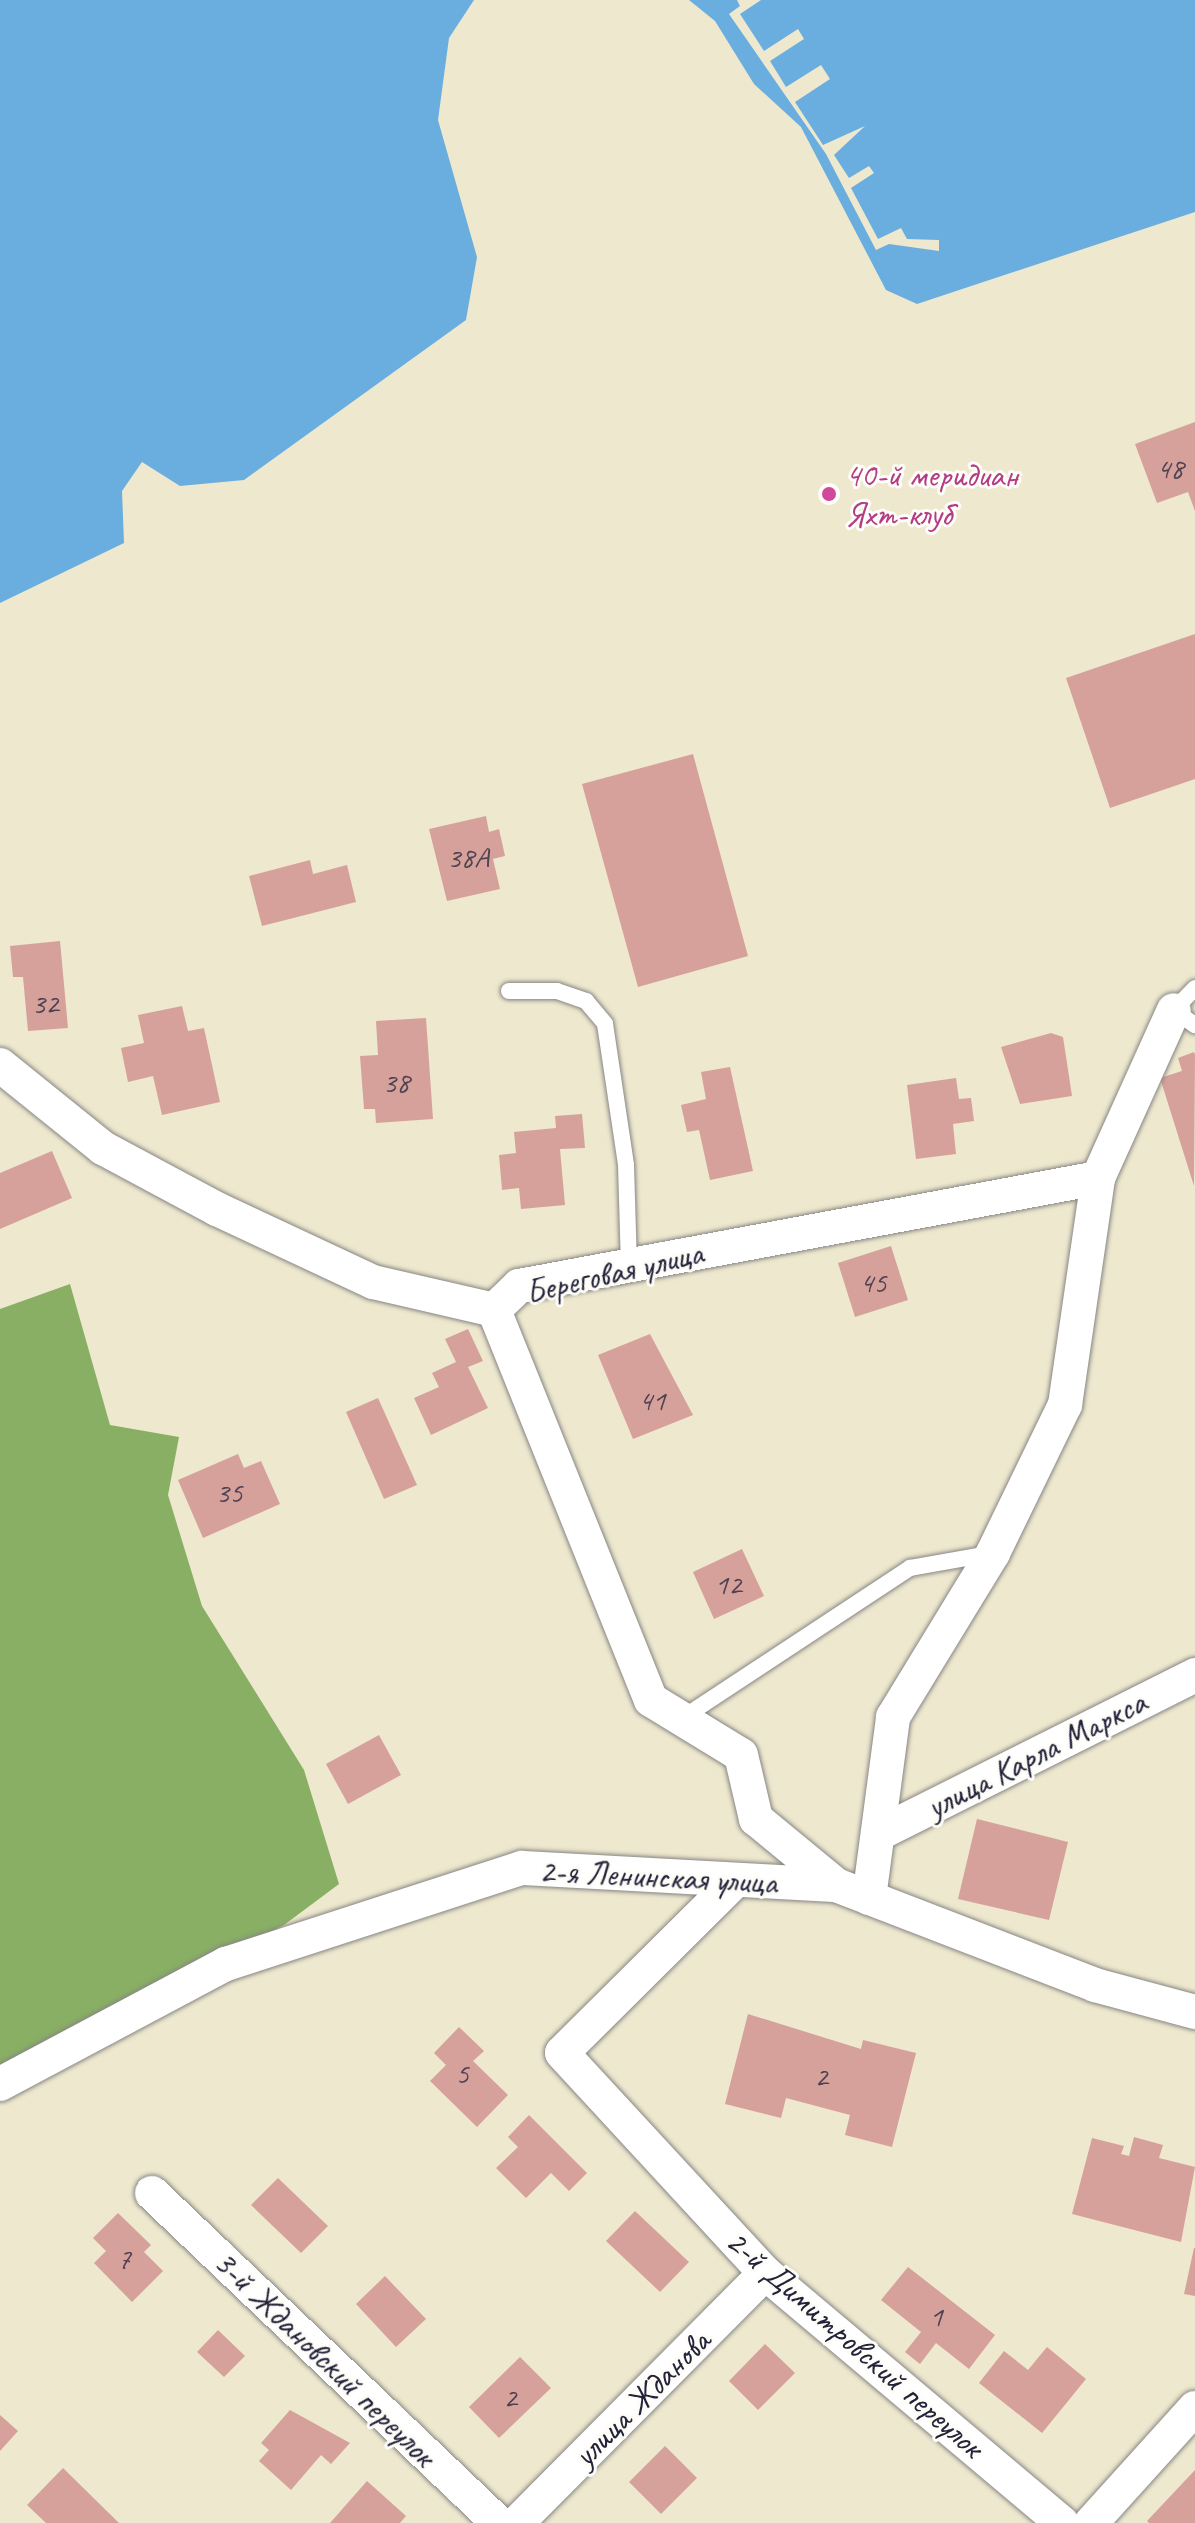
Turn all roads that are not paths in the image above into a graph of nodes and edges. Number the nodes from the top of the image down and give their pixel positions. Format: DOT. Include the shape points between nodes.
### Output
graph roads {
  1 [pos="509,991"];
  2 [pos="1188,1008"];
  3 [pos="0,1065"];
  4 [pos="1098,1178"];
  5 [pos="629,1266"];
  6 [pos="494,1310"];
  7 [pos="993,1553"];
  8 [pos="1195,1675"];
  9 [pos="684,1717"];
  10 [pos="878,1834"];
  11 [pos="736,1880"];
  12 [pos="836,1885"];
  13 [pos="869,1898"];
  14 [pos="1195,2012"];
  15 [pos="0,2084"];
  16 [pos="152,2193"];
  17 [pos="765,2273"];
  18 [pos="1195,2408"];
  19 [pos="499,2523"];
  20 [pos="517,2523"];
  21 [pos="1062,2523"];
  22 [pos="1091,2523"];
  1 -- 5 [label="lane" via="557,991 586,1001 605,1024 626,1165"];
  2 -- 4 [label="street"];
  3 -- 6 [label="street, Береговая улица" via="103,1148 217,1209 373,1282"];
  4 -- 5 [label="street, Береговая улица"];
  4 -- 7 [label="street" via="1065,1405"];
  5 -- 6 [label="street, Береговая улица" via="519,1286"];
  6 -- 9 [label="street" via="651,1700"];
  7 -- 9 [label="lane" via="910,1568"];
  7 -- 10 [label="street" via="893,1717"];
  8 -- 10 [label="street, улица Карла Маркса"];
  9 -- 12 [label="street" via="741,1755 756,1819"];
  10 -- 13 [label="street"];
  11 -- 12 [label="street, 2-я Ленинская улица"];
  11 -- 15 [label="street, 2-я Ленинская улица" via="522,1868 226,1964"];
  11 -- 17 [label="street, 2-й Димитровский переулок" via="562,2053"];
  12 -- 13 [label="street, 2-я Ленинская улица"];
  13 -- 14 [label="street, 2-я Ленинская улица" via="1095,1985"];
  16 -- 19 [label="street, 3-й Ждановский переулок"];
  17 -- 20 [label="street, улица Жданова"];
  17 -- 21 [label="street, 2-й Димитровский переулок"];
  18 -- 22 [label="street"];
}
